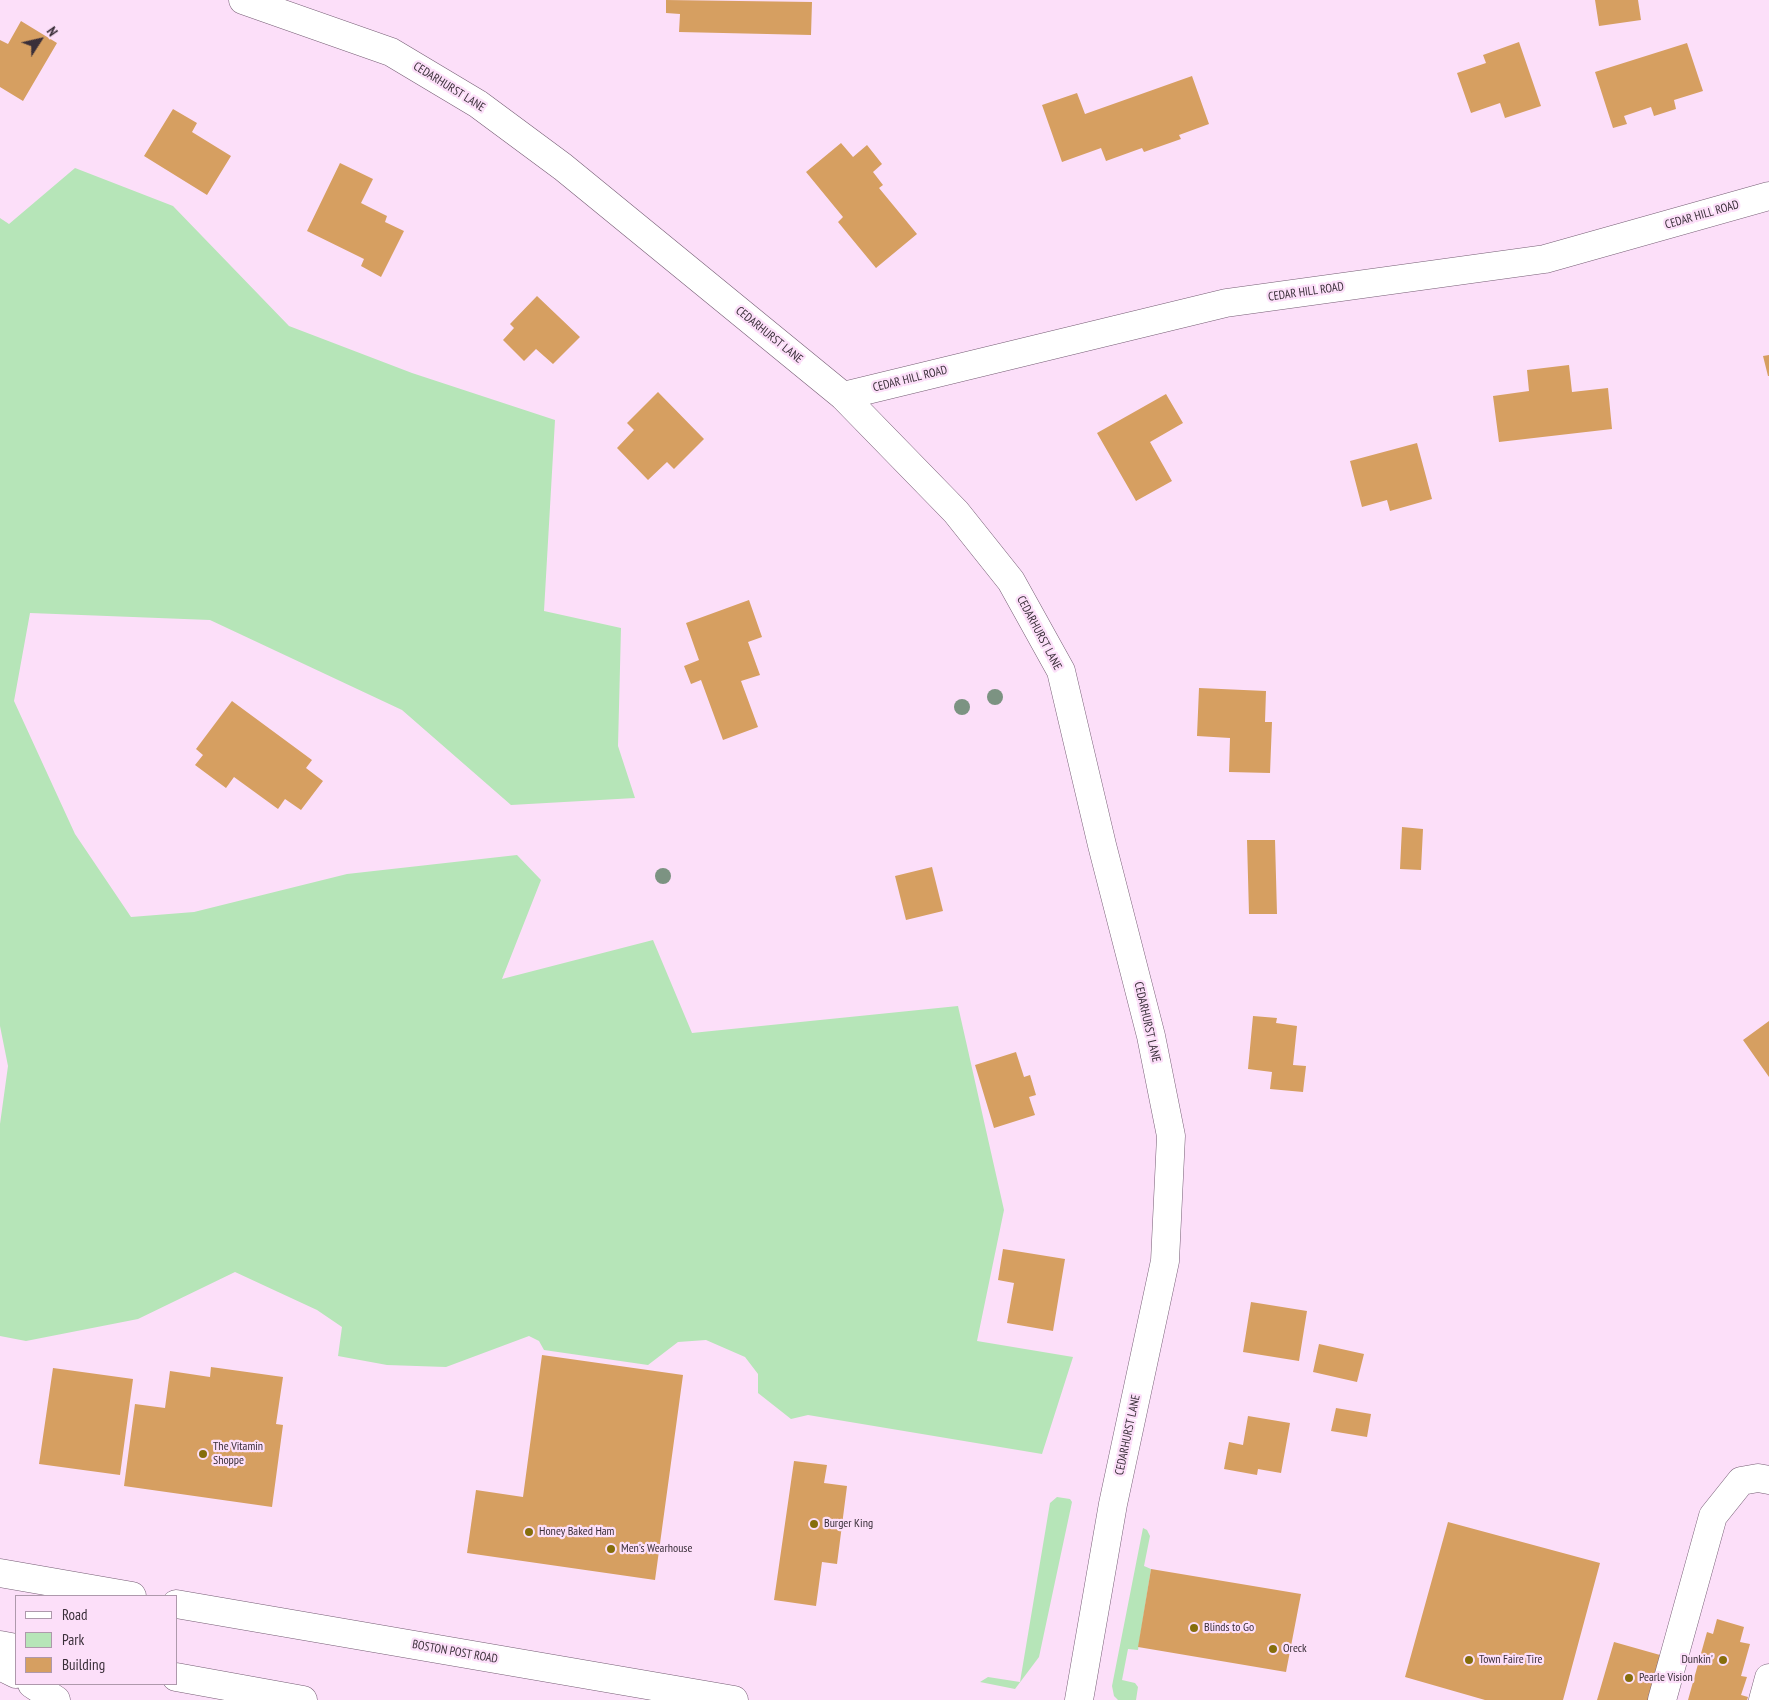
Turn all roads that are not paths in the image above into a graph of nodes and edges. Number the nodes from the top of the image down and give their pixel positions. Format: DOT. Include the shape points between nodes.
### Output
graph roads {
  1 [pos="243,0"];
  2 [pos="1769,196"];
  3 [pos="843,396"];
  4 [pos="1769,1480"];
  5 [pos="0,1573"];
  6 [pos="126,1595"];
  7 [pos="178,1604"];
  8 [pos="0,1645"];
  9 [pos="15,1648"];
  10 [pos="0,1666"];
  11 [pos="15,1674"];
  12 [pos="178,1677"];
  13 [pos="1769,1678"];
  14 [pos="34,1685"];
  15 [pos="56,1700"];
  16 [pos="303,1700"];
  17 [pos="734,1700"];
  18 [pos="1079,1700"];
  19 [pos="1662,1700"];
  20 [pos="1762,1700"];
  1 -- 3 [label="street, CEDARHURST LANE" via="391,52 478,104 563,167"];
  2 -- 3 [label="street, CEDAR HILL ROAD" via="1544,259 1226,303"];
  3 -- 18 [label="street, CEDARHURST LANE" via="956,512 1005,573 1061,671 1151,1036 1171,1136 1165,1261 1113,1504"];
  4 -- 19 [label="street" via="1742,1481 1713,1516"];
  5 -- 6 [label="street"];
  7 -- 17 [label="street, BOSTON POST ROAD"];
  8 -- 9 [label="street"];
  10 -- 11 [label="street"];
  12 -- 16 [label="street"];
  13 -- 20 [label="street"];
  14 -- 15 [label="street"];
}
